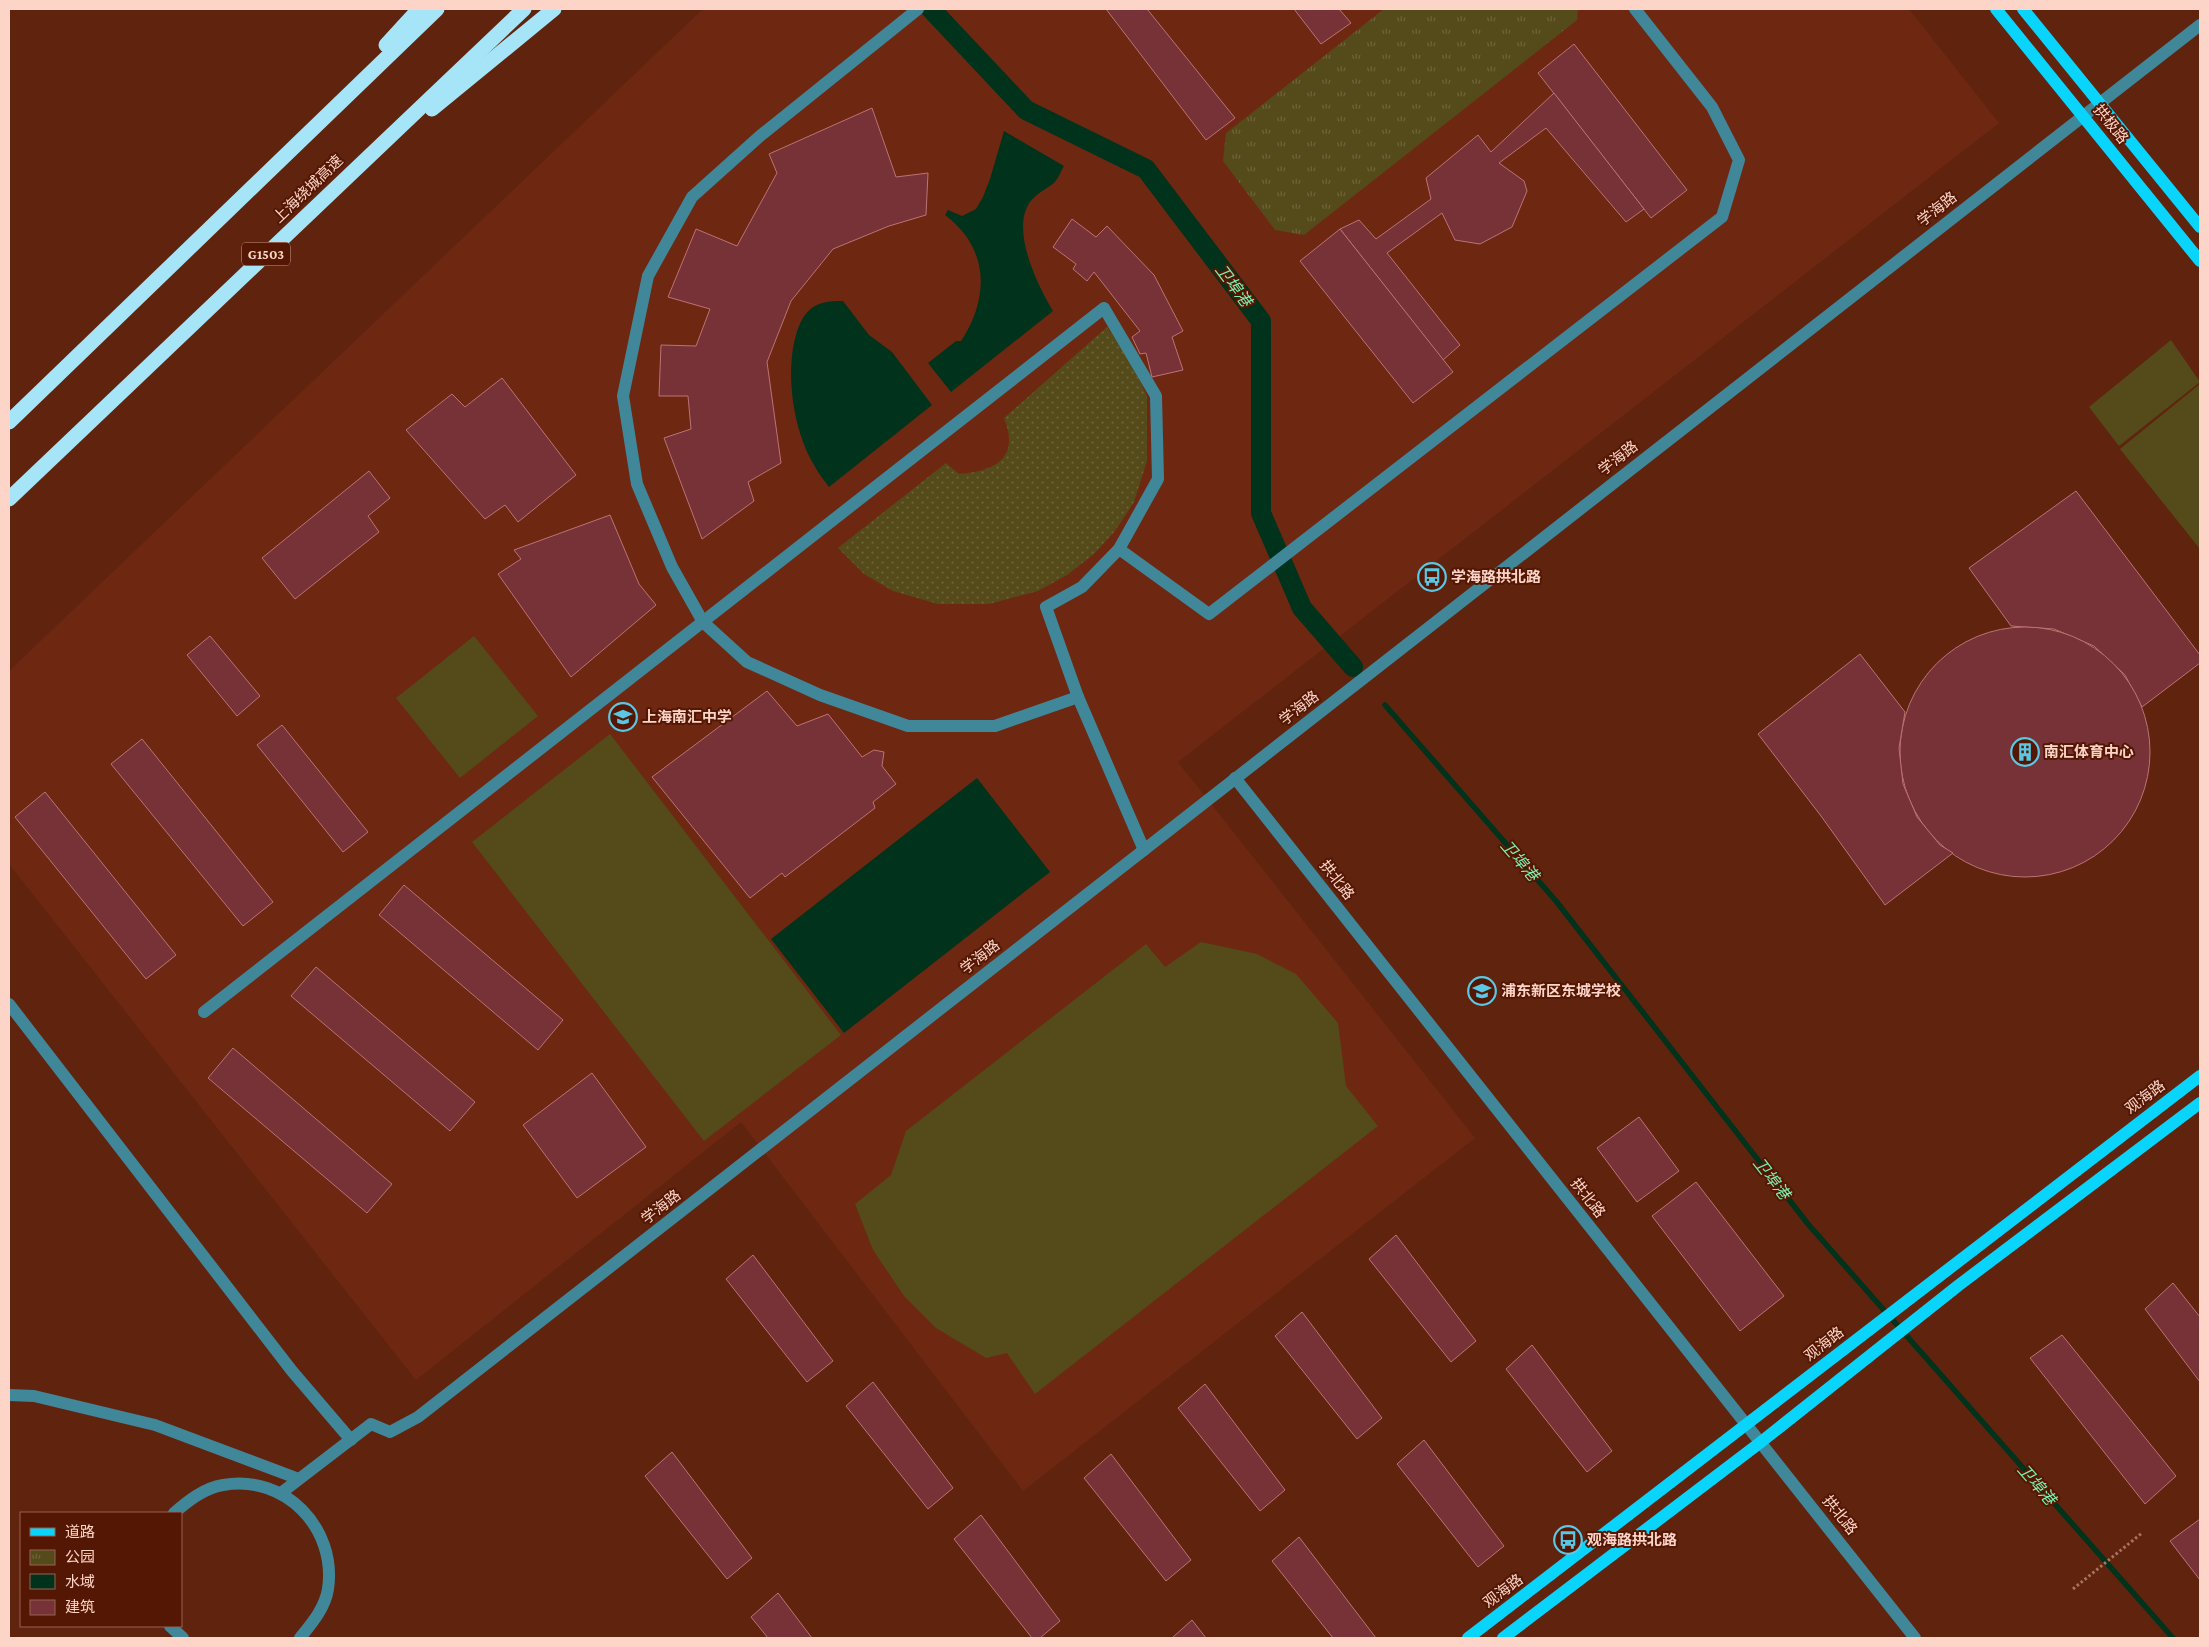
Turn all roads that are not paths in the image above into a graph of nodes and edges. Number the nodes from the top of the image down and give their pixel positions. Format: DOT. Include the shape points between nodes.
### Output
graph roads {
  1 [pos="419,9"];
  2 [pos="437,9"];
  3 [pos="524,9"];
  4 [pos="554,9"];
  5 [pos="918,9"];
  6 [pos="1635,9"];
  7 [pos="1988,9"];
  8 [pos="1996,9"];
  9 [pos="2024,9"];
  10 [pos="2032,9"];
  11 [pos="2200,25"];
  12 [pos="2066,61"];
  13 [pos="2050,74"];
  14 [pos="2100,102"];
  15 [pos="2083,115"];
  16 [pos="295,145"];
  17 [pos="336,187"];
  18 [pos="2200,227"];
  19 [pos="2200,261"];
  20 [pos="9,422"];
  21 [pos="9,499"];
  22 [pos="1119,549"];
  23 [pos="703,622"];
  24 [pos="1078,697"];
  25 [pos="1235,778"];
  26 [pos="1144,850"];
  27 [pos="9,1004"];
  28 [pos="204,1012"];
  29 [pos="2200,1076"];
  30 [pos="2200,1103"];
  31 [pos="9,1395"];
  32 [pos="1747,1424"];
  33 [pos="351,1440"];
  34 [pos="1761,1442"];
  35 [pos="299,1479"];
  36 [pos="281,1493"];
  37 [pos="175,1512"];
  38 [pos="171,1627"];
  39 [pos="183,1638"];
  40 [pos="300,1638"];
  41 [pos="1468,1638"];
  42 [pos="1503,1638"];
  43 [pos="1915,1638"];
  1 -- 16 [label="highway"];
  2 -- 16 [label="highway"];
  3 -- 17 [label="highway, 上海绕城高速 / G1503"];
  4 -- 17 [label="highway"];
  5 -- 23 [label="street" via="760,136 692,197 648,276 623,396 636,484 672,567"];
  6 -- 22 [label="street" via="1712,107 1739,160 1722,217 1209,614"];
  7 -- 13 [label="main road"];
  8 -- 13 [label="main road, 拱极路"];
  9 -- 12 [label="main road, 拱极路"];
  10 -- 12 [label="main road"];
  11 -- 14 [label="street, 学海路"];
  12 -- 14 [label="main road, 拱极路"];
  13 -- 15 [label="main road, 拱极路"];
  14 -- 15 [label="street, 学海路"];
  14 -- 18 [label="main road, 拱极路"];
  15 -- 19 [label="main road, 拱极路"];
  15 -- 25 [label="street, 学海路"];
  16 -- 20 [label="highway"];
  17 -- 21 [label="highway, 上海绕城高速 / G1503"];
  22 -- 23 [label="street" via="1158,479 1156,396 1104,308"];
  22 -- 24 [label="street" via="1082,586 1046,607"];
  23 -- 24 [label="street" via="747,662 820,695 908,726 995,726"];
  23 -- 28 [label="street"];
  24 -- 26 [label="street"];
  25 -- 26 [label="street, 学海路"];
  25 -- 32 [label="street, 拱北路"];
  26 -- 33 [label="street, 学海路" via="418,1417 390,1432 371,1424"];
  27 -- 33 [label="street" via="292,1371"];
  29 -- 32 [label="main road, 观海路"];
  30 -- 34 [label="main road" via="1894,1335"];
  31 -- 35 [label="street" via="34,1396 155,1425"];
  32 -- 34 [label="street, 拱北路"];
  32 -- 41 [label="main road, 观海路"];
  33 -- 35 [label="street"];
  34 -- 42 [label="main road"];
  34 -- 43 [label="street, 拱北路"];
  35 -- 36 [label="street"];
  36 -- 37 [label="street" via="252,1484 222,1485 194,1496"];
  36 -- 40 [label="street" via="310,1518 321,1534 329,1561 328,1590 318,1616"];
  38 -- 39 [label="street"];
}
